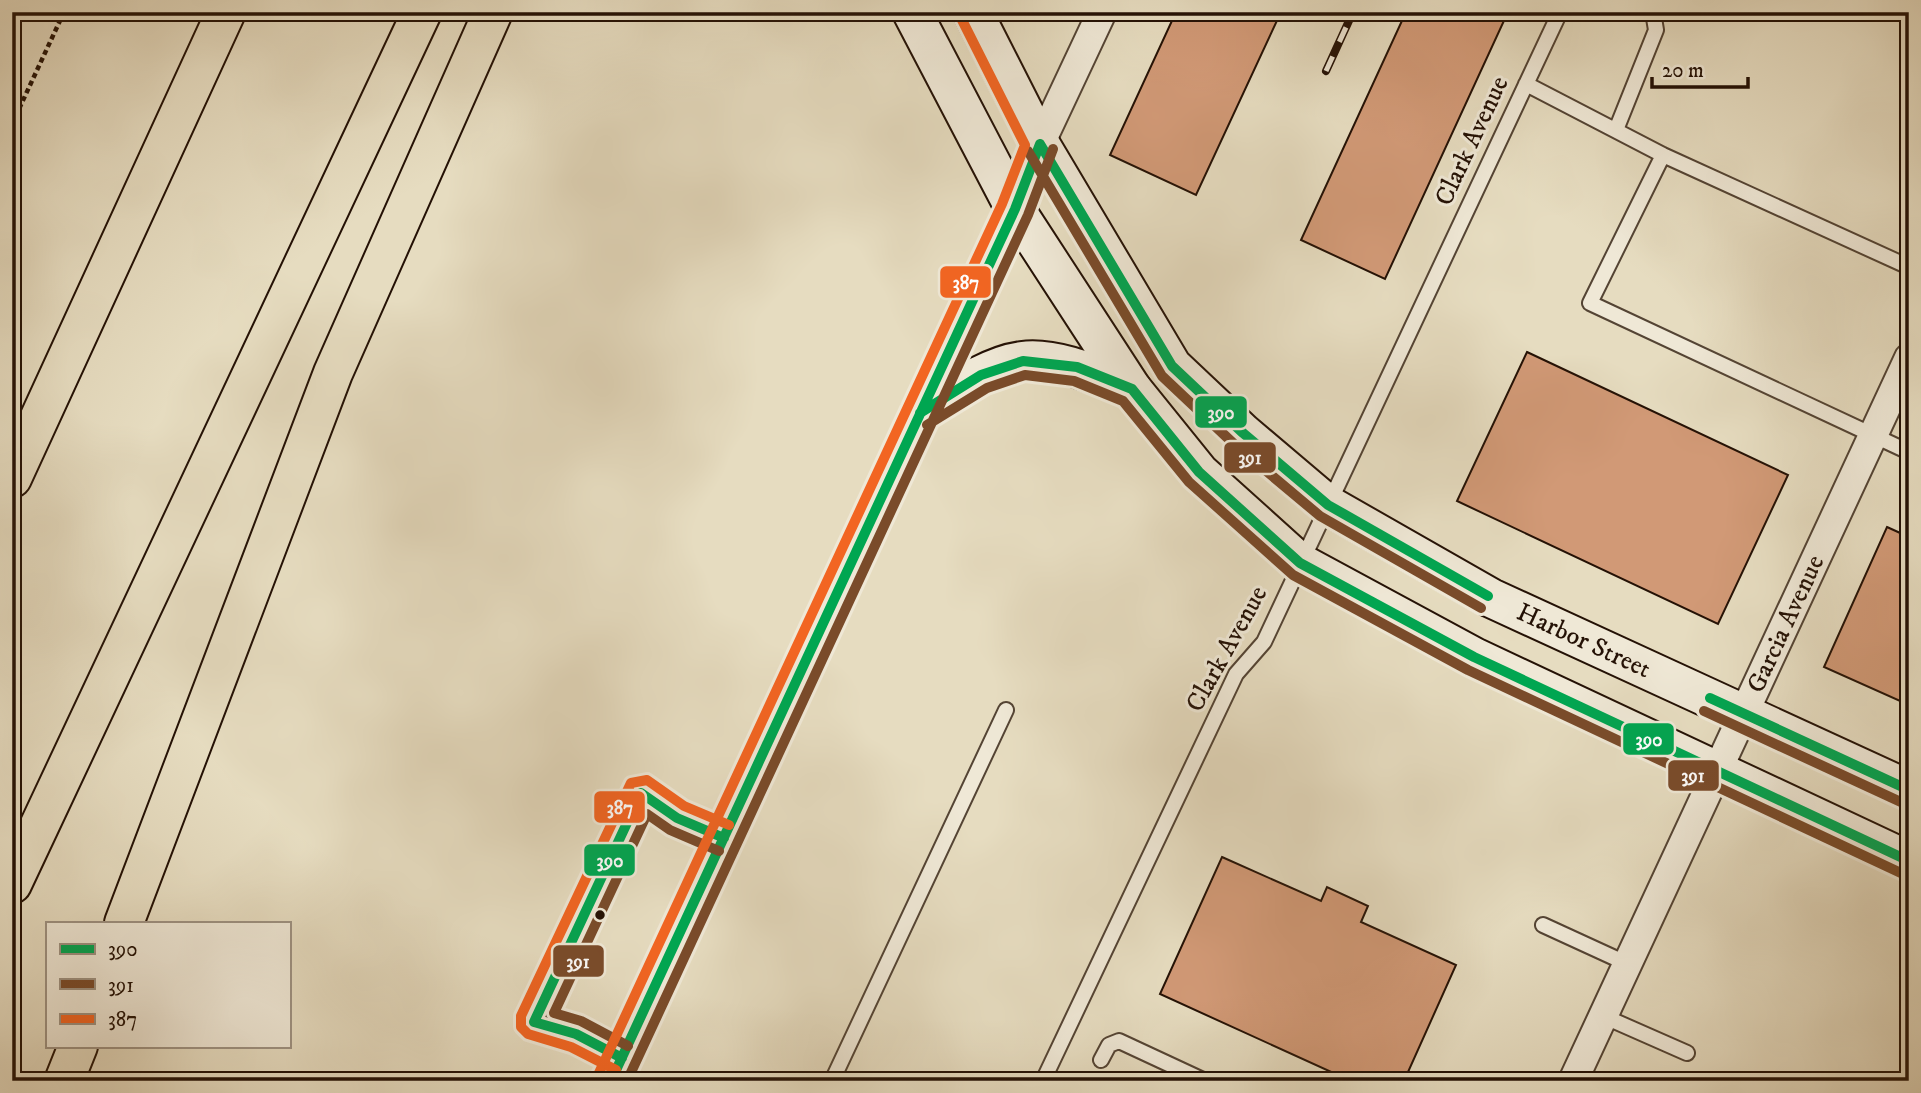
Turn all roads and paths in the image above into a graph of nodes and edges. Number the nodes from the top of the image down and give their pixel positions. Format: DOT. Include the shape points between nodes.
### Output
graph roads {
  1 [pos="64,12"];
  2 [pos="226,12"];
  3 [pos="422,12"];
  4 [pos="493,12"];
  5 [pos="912,12"];
  6 [pos="973,12"];
  7 [pos="1102,12"];
  8 [pos="1560,12"];
  9 [pos="1653,12"];
  10 [pos="1526,84"];
  11 [pos="12,124"];
  12 [pos="1616,130"];
  13 [pos="1040,144"];
  14 [pos="1663,155"];
  15 [pos="1015,209"];
  16 [pos="1909,267"];
  17 [pos="1909,358"];
  18 [pos="1132,389"];
  19 [pos="920,413"];
  20 [pos="1873,435"];
  21 [pos="1909,452"];
  22 [pos="12,478"];
  23 [pos="1328,505"];
  24 [pos="1300,563"];
  25 [pos="1006,710"];
  26 [pos="1743,713"];
  27 [pos="1717,770"];
  28 [pos="1909,790"];
  29 [pos="724,838"];
  30 [pos="1909,860"];
  31 [pos="12,884"];
  32 [pos="124,922"];
  33 [pos="1543,925"];
  34 [pos="1628,964"];
  35 [pos="1603,1016"];
  36 [pos="77,1048"];
  37 [pos="1688,1053"];
  38 [pos="1101,1060"];
  39 [pos="616,1070"];
  40 [pos="64,1081"];
  41 [pos="832,1081"];
  42 [pos="1043,1081"];
  43 [pos="1205,1081"];
  44 [pos="1573,1081"];
  1 -- 11 [label="path"];
  2 -- 22 [label="highway"];
  3 -- 31 [label="highway"];
  4 -- 32 [label="highway" via="333,373"];
  5 -- 15 [label="street"];
  6 -- 13 [label="street, Harbor Street"];
  7 -- 13 [label="street"];
  8 -- 10 [label="lane, Clark Avenue"];
  9 -- 12 [label="lane" via="1656,30"];
  10 -- 12 [label="lane"];
  10 -- 23 [label="lane, Clark Avenue"];
  12 -- 14 [label="lane"];
  13 -- 15 [label="street"];
  13 -- 23 [label="street, Harbor Street" via="1172,366"];
  14 -- 16 [label="lane"];
  14 -- 20 [label="lane" via="1590,303"];
  15 -- 18 [label="street"];
  15 -- 19 [label="street"];
  17 -- 20 [label="street, Garcia Avenue"];
  18 -- 19 [label="street" via="1077,367 1023,361 981,375"];
  18 -- 24 [label="street" via="1199,472"];
  19 -- 29 [label="street"];
  20 -- 21 [label="lane"];
  20 -- 26 [label="street, Garcia Avenue"];
  23 -- 24 [label="lane, Clark Avenue"];
  23 -- 26 [label="street, Harbor Street" via="1491,598"];
  24 -- 27 [label="street" via="1474,657"];
  24 -- 42 [label="lane, Clark Avenue" via="1265,642 1236,674"];
  25 -- 41 [label="lane"];
  26 -- 27 [label="street, Garcia Avenue"];
  26 -- 28 [label="street, Harbor Street"];
  27 -- 30 [label="street"];
  27 -- 34 [label="street, Garcia Avenue"];
  29 -- 39 [label="street"];
  29 -- 39 [label="lane" via="677,818 641,793 534,1022 576,1034"];
  33 -- 34 [label="lane"];
  34 -- 35 [label="street, Garcia Avenue"];
  35 -- 37 [label="lane"];
  35 -- 44 [label="street, Garcia Avenue"];
  36 -- 40 [label="highway"];
  38 -- 43 [label="lane" via="1109,1045 1119,1041"];
}
